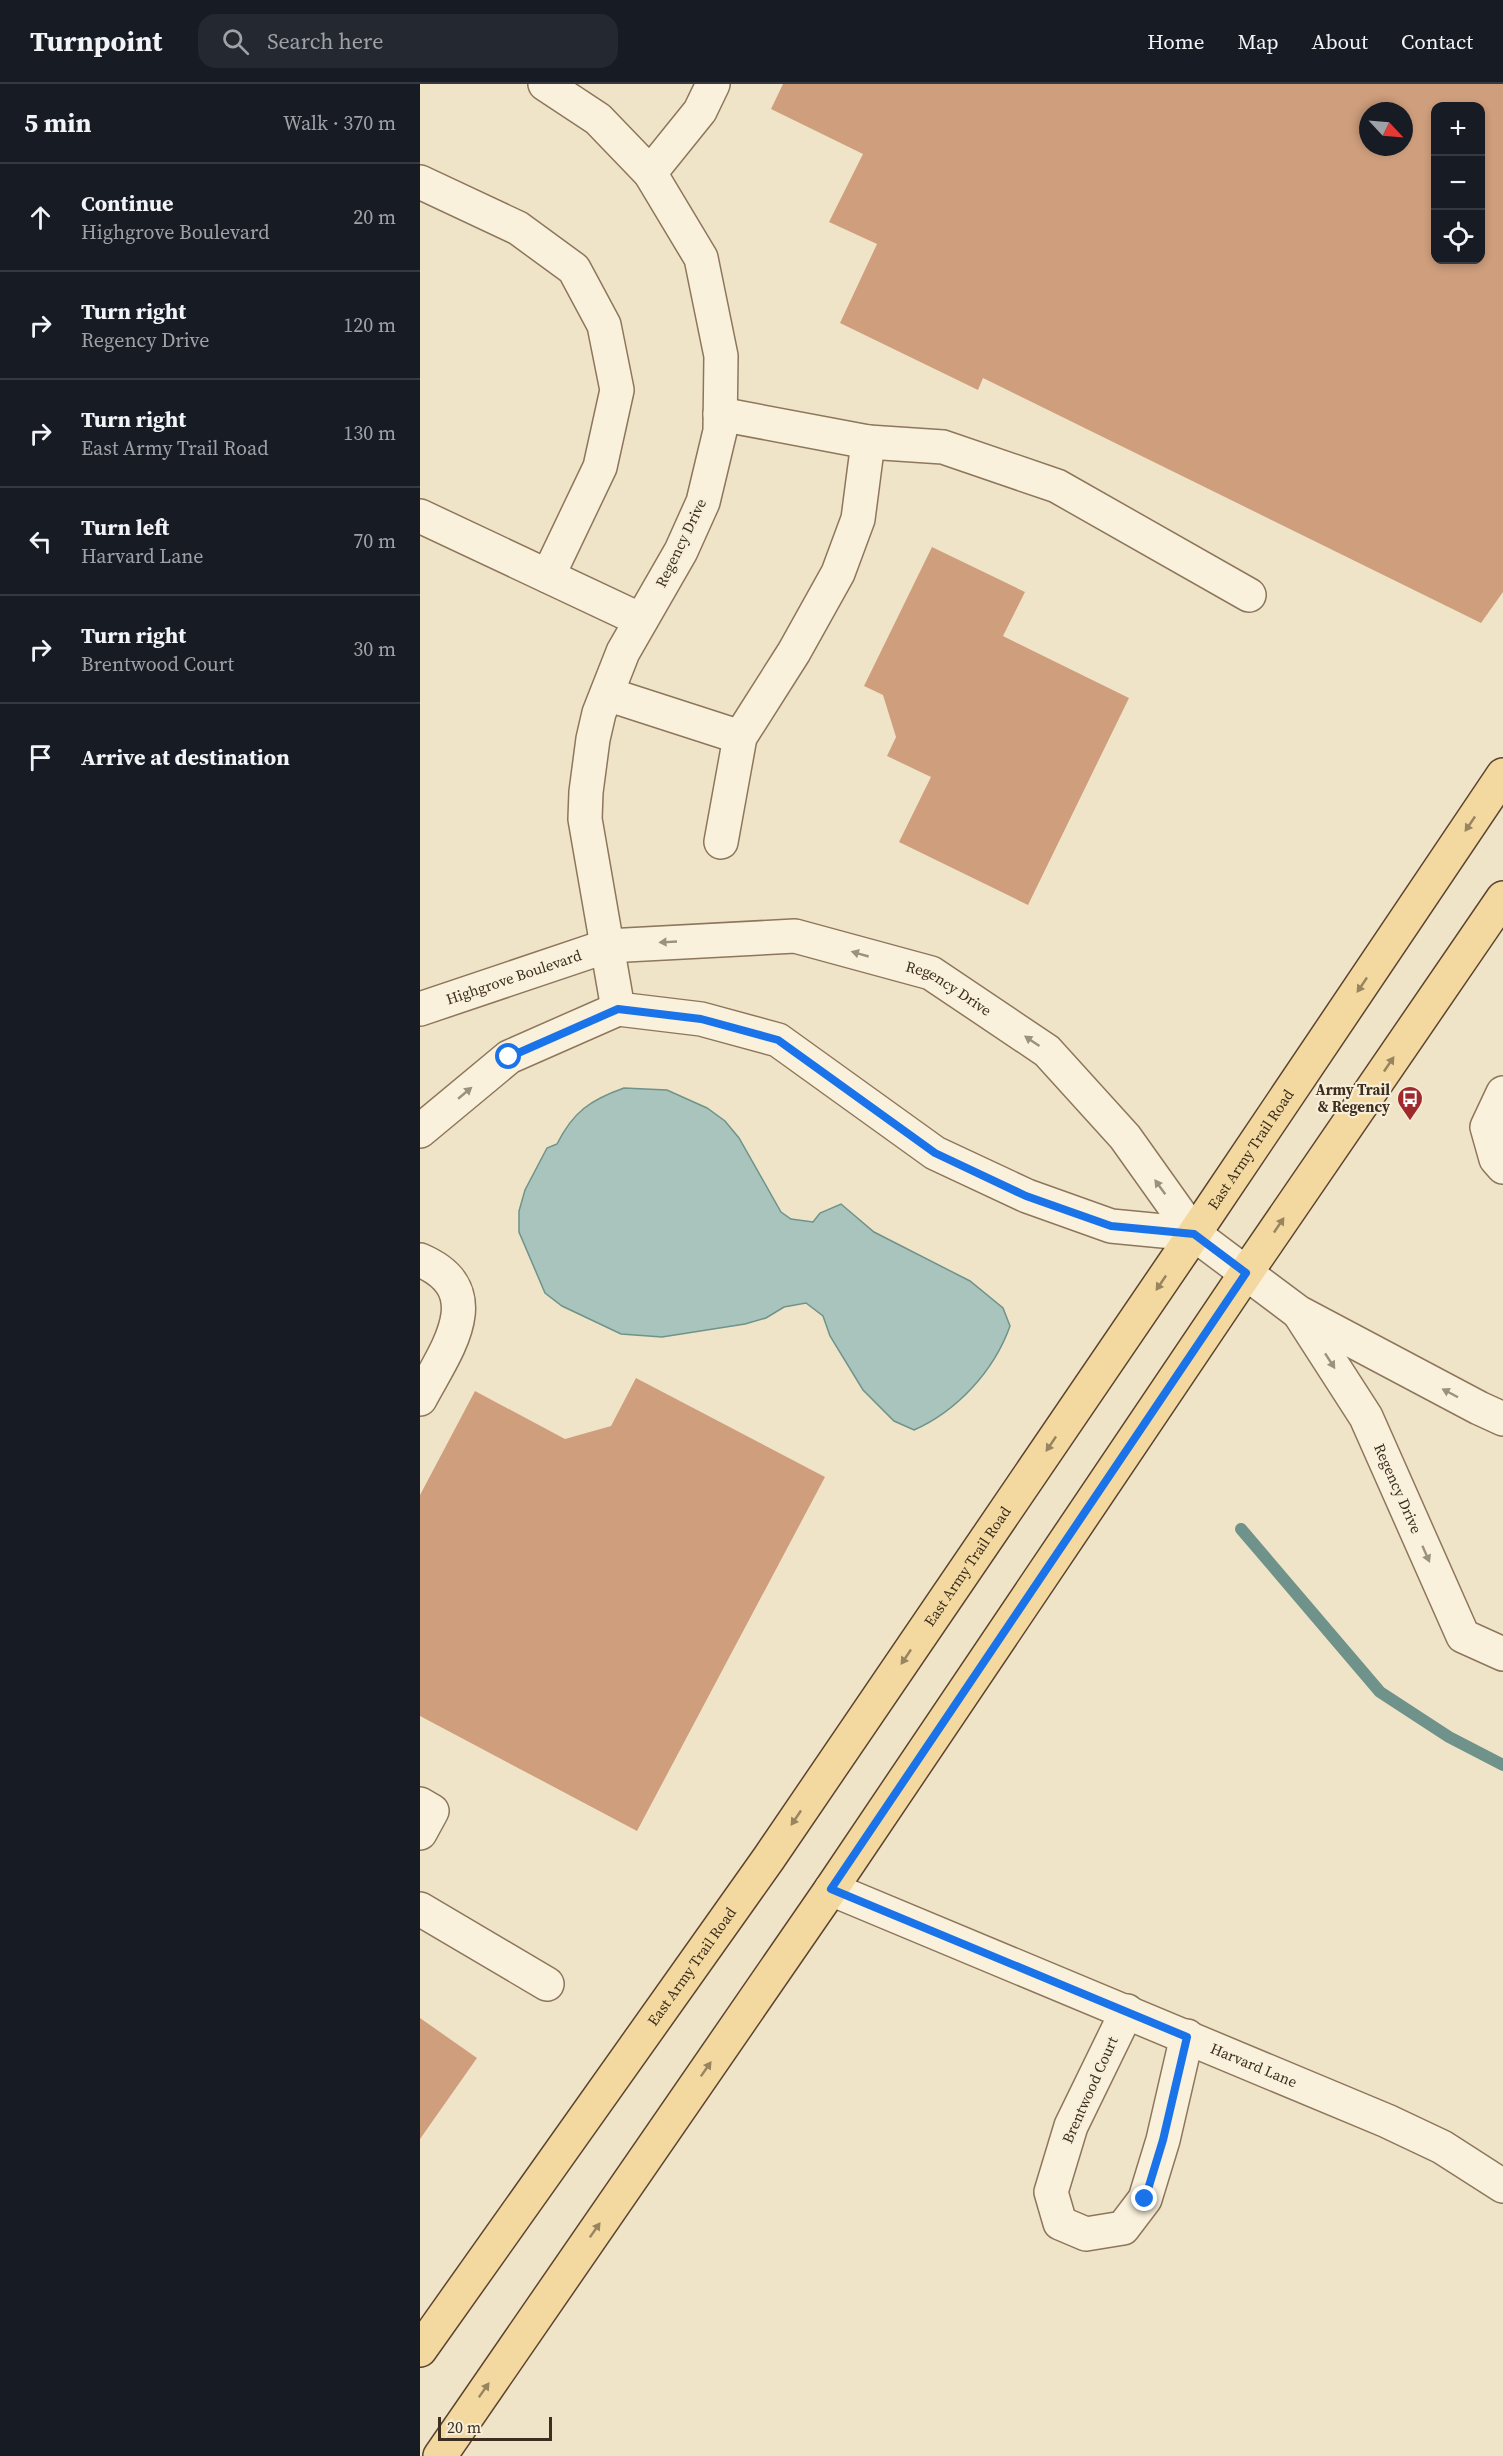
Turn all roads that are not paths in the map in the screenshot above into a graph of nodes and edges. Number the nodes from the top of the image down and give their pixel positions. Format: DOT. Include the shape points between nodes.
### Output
graph roads {
  1 [pos="713,84"];
  2 [pos="555,86"];
  3 [pos="650,173"];
  4 [pos="420,182"];
  5 [pos="720,414"];
  6 [pos="868,442"];
  7 [pos="420,516"];
  8 [pos="548,576"];
  9 [pos="1249,595"];
  10 [pos="641,620"];
  11 [pos="607,694"];
  12 [pos="740,737"];
  13 [pos="1503,775"];
  14 [pos="721,842"];
  15 [pos="1503,898"];
  16 [pos="607,946"];
  17 [pos="420,1009"];
  18 [pos="618,1009"];
  19 [pos="1503,1093"];
  20 [pos="420,1131"];
  21 [pos="1503,1167"];
  22 [pos="1194,1234"];
  23 [pos="420,1260"];
  24 [pos="1246,1273"];
  25 [pos="1298,1312"];
  26 [pos="420,1399"];
  27 [pos="1503,1419"];
  28 [pos="1503,1654"];
  29 [pos="420,1804"];
  30 [pos="420,1833"];
  31 [pos="831,1889"];
  32 [pos="420,1909"];
  33 [pos="547,1984"];
  34 [pos="1127,2011"];
  35 [pos="1187,2037"];
  36 [pos="1503,2186"];
  37 [pos="420,2350"];
  38 [pos="440,2456"];
  1 -- 3 [label="street" via="700,111"];
  2 -- 3 [label="street, Regency Drive" via="598,119"];
  3 -- 5 [label="street, Regency Drive" via="701,258 721,356"];
  4 -- 8 [label="street" via="518,228 574,269 604,325 617,390 600,467"];
  5 -- 6 [label="street"];
  5 -- 10 [label="street, Regency Drive" via="720,431 703,502 681,551"];
  6 -- 9 [label="street" via="944,447 1057,486"];
  6 -- 12 [label="street" via="858,519 838,573"];
  7 -- 8 [label="street"];
  8 -- 10 [label="street"];
  10 -- 11 [label="street, Regency Drive"];
  11 -- 12 [label="street"];
  11 -- 16 [label="street, Regency Drive" via="593,739 585,819"];
  12 -- 14 [label="street"];
  13 -- 22 [label="main road, East Army Trail Road, one-way"];
  24 -- 15 [label="main road, one-way"];
  16 -- 17 [label="street, Highgrove Boulevard"];
  16 -- 18 [label="street, Regency Drive"];
  22 -- 16 [label="street, Regency Drive, one-way" via="1125,1137 1047,1051 931,974 795,936"];
  20 -- 18 [label="street, one-way" via="509,1057"];
  18 -- 22 [label="street" via="701,1019 778,1040 935,1153 1026,1196 1111,1226"];
  19 -- 21 [label="street" via="1487,1127 1496,1159"];
  22 -- 24 [label="street, Regency Drive"];
  22 -- 37 [label="main road, East Army Trail Road, one-way" via="769,1858"];
  23 -- 26 [label="street" via="448,1279 460,1311 457,1327"];
  24 -- 25 [label="street, Regency Drive"];
  24 -- 31 [label="main road"];
  27 -- 25 [label="street, Regency Drive, one-way"];
  25 -- 28 [label="street, Regency Drive, one-way" via="1366,1417 1463,1636"];
  29 -- 30 [label="street" via="432,1811"];
  31 -- 34 [label="street, Harvard Lane"];
  38 -- 31 [label="main road, one-way"];
  32 -- 33 [label="street"];
  34 -- 35 [label="street, Harvard Lane"];
  34 -- 35 [label="street, Brentwood Court" via="1071,2126 1051,2192 1060,2223 1086,2234 1123,2228 1145,2199"];
  35 -- 36 [label="street, Harvard Lane" via="1387,2121 1442,2147"];
}
